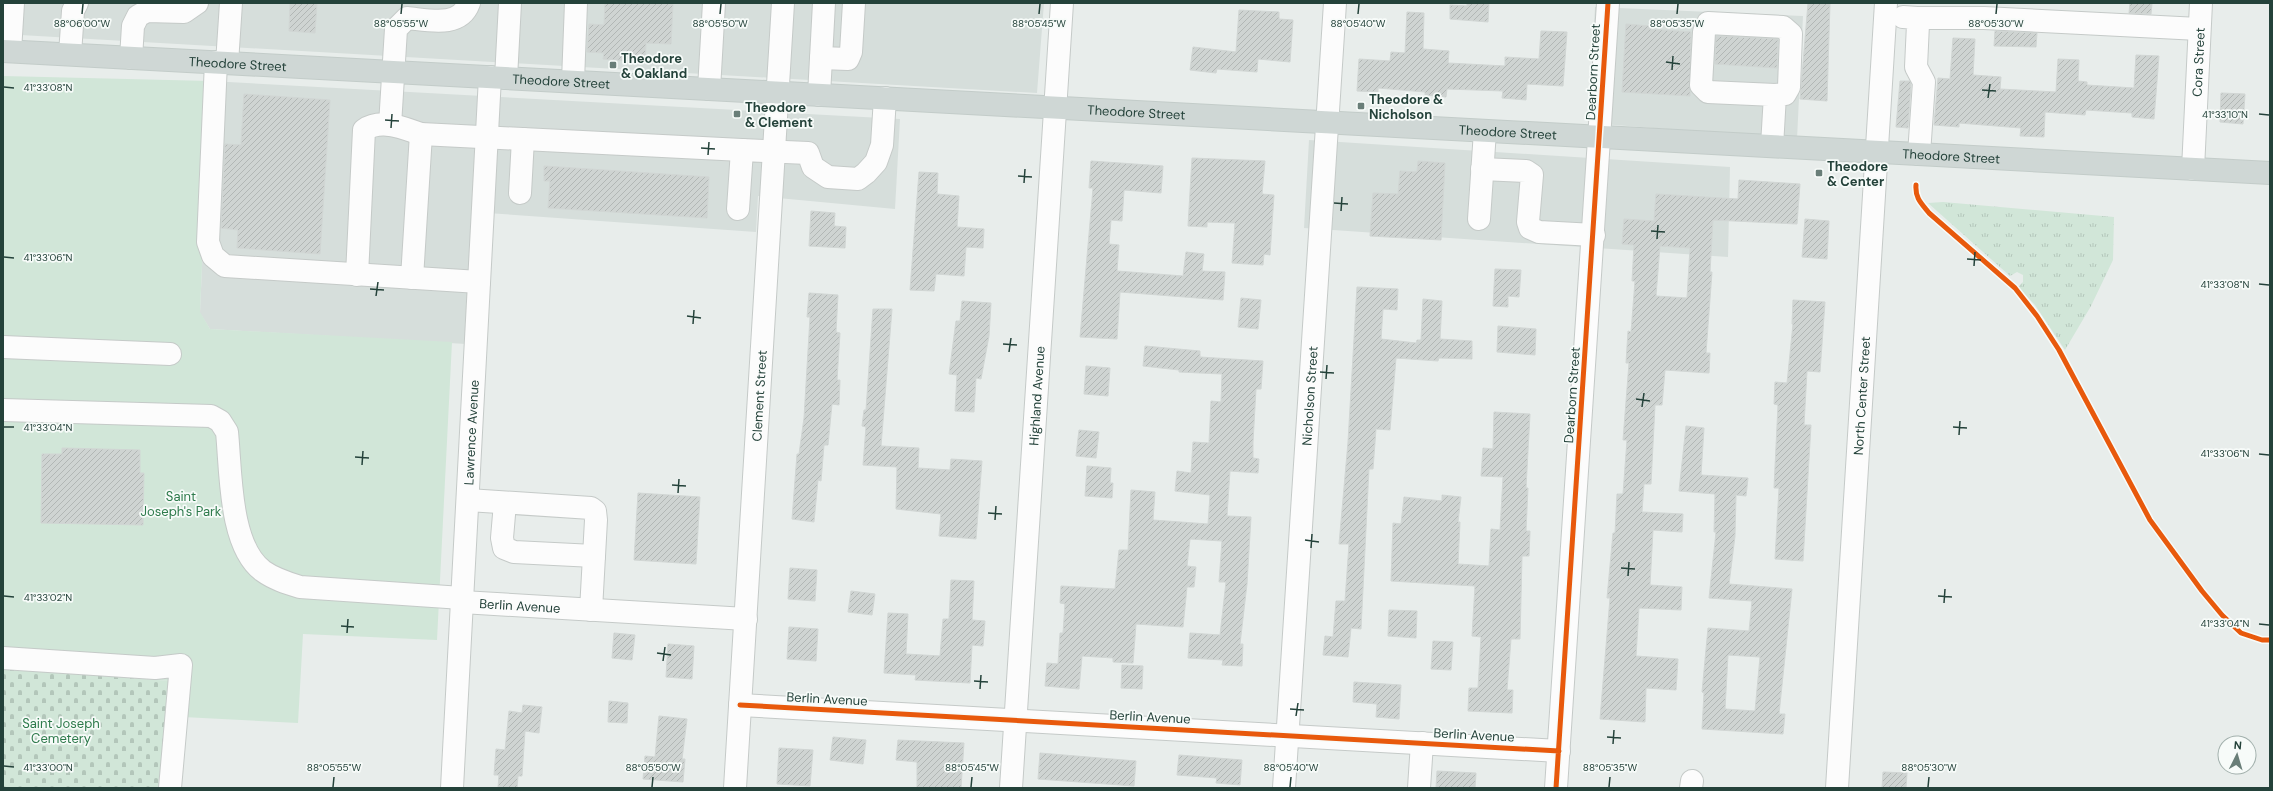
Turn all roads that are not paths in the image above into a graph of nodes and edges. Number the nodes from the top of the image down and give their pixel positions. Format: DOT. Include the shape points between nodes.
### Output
graph roads {
  1 [pos="13,3"];
  2 [pos="78,3"];
  3 [pos="197,3"];
  4 [pos="231,3"];
  5 [pos="469,3"];
  6 [pos="510,3"];
  7 [pos="576,3"];
  8 [pos="714,3"];
  9 [pos="783,3"];
  10 [pos="824,3"];
  11 [pos="854,3"];
  12 [pos="1062,3"];
  13 [pos="1335,3"];
  14 [pos="1608,3"];
  15 [pos="2201,3"];
  16 [pos="1885,10"];
  17 [pos="1917,18"];
  18 [pos="2200,29"];
  19 [pos="6,51"];
  20 [pos="70,54"];
  21 [pos="131,58"];
  22 [pos="821,58"];
  23 [pos="221,62"];
  24 [pos="394,72"];
  25 [pos="498,77"];
  26 [pos="572,81"];
  27 [pos="709,89"];
  28 [pos="778,92"];
  29 [pos="819,95"];
  30 [pos="1775,95"];
  31 [pos="885,98"];
  32 [pos="1055,107"];
  33 [pos="1328,122"];
  34 [pos="381,125"];
  35 [pos="1485,131"];
  36 [pos="421,134"];
  37 [pos="487,137"];
  38 [pos="1601,137"];
  39 [pos="523,139"];
  40 [pos="1772,146"];
  41 [pos="742,150"];
  42 [pos="775,152"];
  43 [pos="1877,152"];
  44 [pos="1919,154"];
  45 [pos="1482,169"];
  46 [pos="2193,169"];
  47 [pos="2270,173"];
  48 [pos="520,193"];
  49 [pos="738,209"];
  50 [pos="1478,219"];
  51 [pos="1594,235"];
  52 [pos="357,275"];
  53 [pos="412,278"];
  54 [pos="479,282"];
  55 [pos="3,347"];
  56 [pos="170,354"];
  57 [pos="3,410"];
  58 [pos="468,500"];
  59 [pos="505,503"];
  60 [pos="594,556"];
  61 [pos="462,600"];
  62 [pos="591,610"];
  63 [pos="746,619"];
  64 [pos="3,658"];
  65 [pos="740,705"];
  66 [pos="1016,720"];
  67 [pos="1287,735"];
  68 [pos="1422,743"];
  69 [pos="1559,751"];
  70 [pos="170,788"];
  71 [pos="452,788"];
  72 [pos="735,788"];
  73 [pos="1011,788"];
  74 [pos="1284,788"];
  75 [pos="1419,788"];
  76 [pos="1556,788"];
  77 [pos="1837,788"];
  1 -- 19 [label="street"];
  2 -- 20 [label="street" via="73,11"];
  3 -- 21 [label="street" via="184,12 147,11 138,16 133,26"];
  4 -- 23 [label="street"];
  5 -- 24 [label="street" via="466,13 455,19 406,18 396,29"];
  6 -- 25 [label="street, Lawrence Avenue"];
  7 -- 26 [label="street"];
  8 -- 27 [label="street"];
  9 -- 28 [label="street, Clement Street"];
  10 -- 22 [label="street"];
  11 -- 22 [label="street" via="851,52 848,59"];
  12 -- 32 [label="street, Highland Avenue"];
  13 -- 33 [label="street, Nicholson Street"];
  14 -- 38 [label="street, Dearborn Street"];
  15 -- 18 [label="street, Cora Street"];
  16 -- 17 [label="street"];
  16 -- 43 [label="street, North Center Street"];
  17 -- 18 [label="street" via="1984,18"];
  17 -- 44 [label="street" via="1916,67 1924,82"];
  18 -- 46 [label="street, Cora Street"];
  19 -- 20 [label="main road, Theodore Street"];
  20 -- 21 [label="main road, Theodore Street"];
  21 -- 23 [label="main road, Theodore Street"];
  22 -- 29 [label="street"];
  23 -- 24 [label="main road, Theodore Street"];
  23 -- 52 [label="street" via="208,242 213,256 225,266"];
  24 -- 25 [label="main road, Theodore Street"];
  24 -- 34 [label="street"];
  25 -- 26 [label="main road, Theodore Street"];
  25 -- 37 [label="street, Lawrence Avenue"];
  26 -- 27 [label="main road, Theodore Street"];
  27 -- 28 [label="main road, Theodore Street"];
  28 -- 29 [label="main road, Theodore Street"];
  28 -- 42 [label="street, Clement Street"];
  29 -- 31 [label="main road, Theodore Street"];
  30 -- 30 [label="street" via="1708,92 1701,85 1704,32 1708,23 1783,27 1791,34 1789,88 1785,94"];
  30 -- 40 [label="street"];
  31 -- 32 [label="main road, Theodore Street"];
  31 -- 42 [label="street" via="882,145 876,162 858,179 828,177 813,167 808,153"];
  32 -- 33 [label="main road, Theodore Street"];
  32 -- 66 [label="street, Highland Avenue"];
  33 -- 35 [label="main road, Theodore Street"];
  33 -- 67 [label="street, Nicholson Street"];
  34 -- 36 [label="street" via="398,126"];
  34 -- 52 [label="street" via="364,130"];
  35 -- 38 [label="main road, Theodore Street"];
  35 -- 45 [label="street"];
  36 -- 37 [label="street"];
  36 -- 53 [label="street"];
  37 -- 39 [label="street"];
  37 -- 54 [label="street, Lawrence Avenue"];
  38 -- 40 [label="main road, Theodore Street"];
  38 -- 51 [label="street, Dearborn Street"];
  39 -- 41 [label="street"];
  39 -- 48 [label="street"];
  40 -- 43 [label="main road, Theodore Street"];
  41 -- 42 [label="street"];
  41 -- 49 [label="street"];
  42 -- 63 [label="street, Clement Street"];
  43 -- 44 [label="main road, Theodore Street"];
  43 -- 77 [label="street, North Center Street"];
  44 -- 46 [label="main road, Theodore Street"];
  45 -- 50 [label="street"];
  45 -- 51 [label="street" via="1526,170 1532,175 1528,222 1530,228 1539,232"];
  46 -- 47 [label="main road, Theodore Street"];
  51 -- 69 [label="street, Dearborn Street"];
  52 -- 53 [label="street"];
  53 -- 54 [label="street"];
  54 -- 58 [label="street, Lawrence Avenue"];
  55 -- 56 [label="street"];
  57 -- 61 [label="street, Berlin Avenue" via="211,416 220,421 226,432 236,517 242,540 250,558 263,571 280,581 300,587"];
  58 -- 59 [label="street"];
  58 -- 61 [label="street, Lawrence Avenue"];
  59 -- 60 [label="street" via="590,508 595,511 596,520"];
  59 -- 60 [label="street" via="502,538 504,548 514,552"];
  60 -- 62 [label="street"];
  61 -- 62 [label="street, Berlin Avenue"];
  61 -- 71 [label="street, Lawrence Avenue"];
  62 -- 63 [label="street, Berlin Avenue"];
  63 -- 65 [label="street, Clement Street"];
  64 -- 70 [label="street" via="155,668 181,665"];
  65 -- 66 [label="street, Berlin Avenue"];
  65 -- 72 [label="street, Clement Street"];
  66 -- 67 [label="street, Berlin Avenue"];
  66 -- 73 [label="street, Highland Avenue"];
  67 -- 68 [label="street, Berlin Avenue"];
  67 -- 74 [label="street, Nicholson Street"];
  68 -- 69 [label="street, Berlin Avenue"];
  68 -- 75 [label="street"];
  69 -- 76 [label="street, Dearborn Street"];
}
